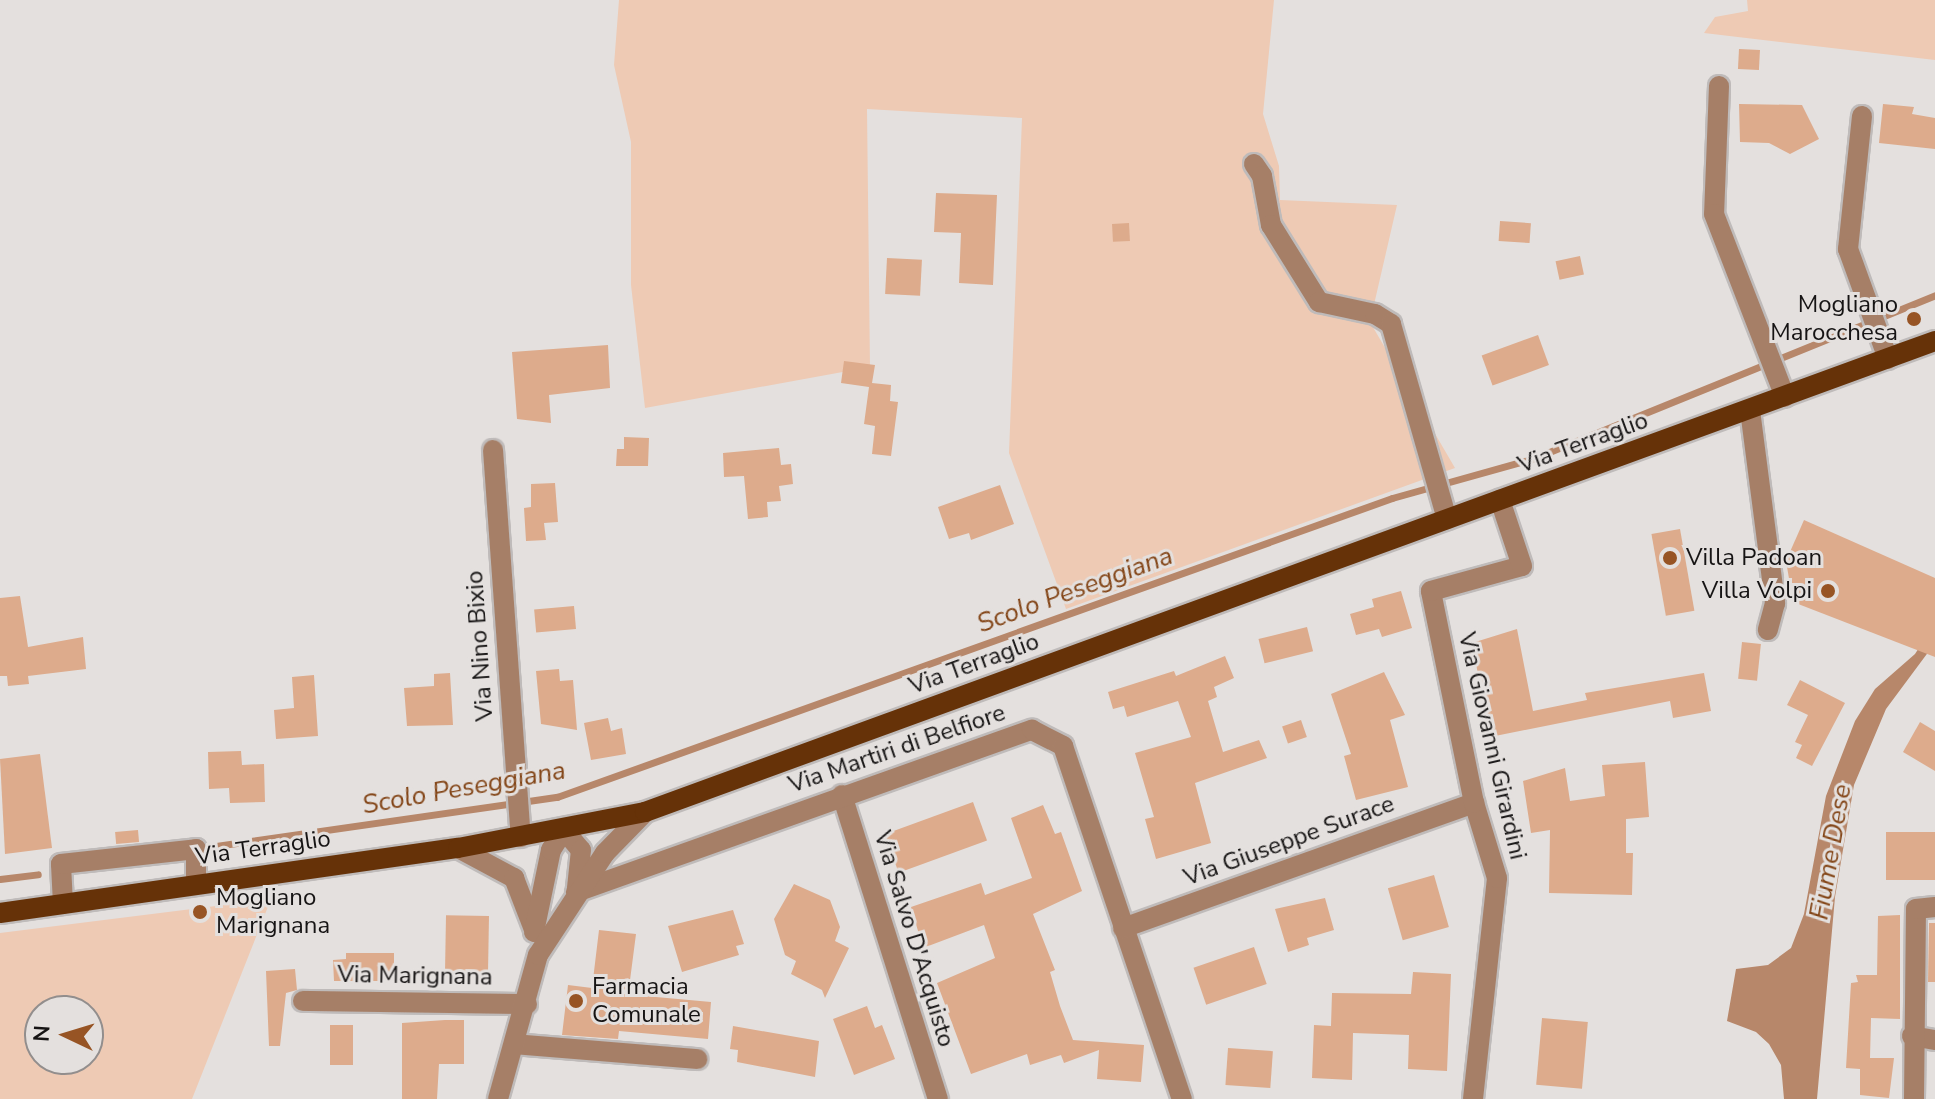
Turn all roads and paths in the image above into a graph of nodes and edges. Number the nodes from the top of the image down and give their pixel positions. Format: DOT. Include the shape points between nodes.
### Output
graph roads {
  1 [pos="1719,86"];
  2 [pos="1862,116"];
  3 [pos="1254,164"];
  4 [pos="1935,341"];
  5 [pos="1888,359"];
  6 [pos="1785,397"];
  7 [pos="1750,410"];
  8 [pos="493,450"];
  9 [pos="1500,500"];
  10 [pos="1447,519"];
  11 [pos="1768,630"];
  12 [pos="842,795"];
  13 [pos="1474,803"];
  14 [pos="645,812"];
  15 [pos="520,828"];
  16 [pos="564,830"];
  17 [pos="458,848"];
  18 [pos="196,884"];
  19 [pos="576,892"];
  20 [pos="63,904"];
  21 [pos="1935,907"];
  22 [pos="0,913"];
  23 [pos="1123,928"];
  24 [pos="534,932"];
  25 [pos="538,955"];
  26 [pos="303,1001"];
  27 [pos="527,1004"];
  28 [pos="1912,1036"];
  29 [pos="1935,1040"];
  30 [pos="514,1044"];
  31 [pos="697,1059"];
  32 [pos="498,1099"];
  33 [pos="938,1099"];
  34 [pos="1182,1099"];
  35 [pos="1473,1099"];
  36 [pos="1914,1099"];
  1 -- 6 [label="street" via="1714,214"];
  2 -- 5 [label="street" via="1848,249"];
  3 -- 10 [label="street" via="1262,176 1271,225 1319,302 1337,310 1366,311 1391,324"];
  4 -- 5 [label="main road, Via Terraglio"];
  5 -- 6 [label="main road, Via Terraglio"];
  6 -- 7 [label="main road, Via Terraglio"];
  7 -- 9 [label="main road, Via Terraglio"];
  7 -- 11 [label="street" via="1775,603"];
  8 -- 15 [label="street, Via Nino Bixio"];
  9 -- 10 [label="main road, Via Terraglio"];
  9 -- 13 [label="street, Via Giovanni Girardini" via="1522,566 1431,591"];
  10 -- 14 [label="main road, Via Terraglio"];
  12 -- 19 [label="street, Via Martiri di Belfiore"];
  12 -- 23 [label="street, Via Martiri di Belfiore" via="1032,730 1063,746"];
  12 -- 33 [label="street, Via Salvo D'Acquisto"];
  13 -- 23 [label="street, Via Giuseppe Surace"];
  13 -- 35 [label="street, Via Giovanni Girardini" via="1497,878"];
  14 -- 16 [label="main road, Via Terraglio"];
  14 -- 19 [label="street"];
  15 -- 16 [label="main road, Via Terraglio"];
  15 -- 17 [label="main road, Via Terraglio"];
  16 -- 19 [label="street" via="581,850"];
  16 -- 24 [label="street" via="551,850"];
  17 -- 18 [label="main road, Via Terraglio"];
  17 -- 24 [label="street" via="514,878"];
  18 -- 20 [label="main road, Via Terraglio"];
  18 -- 20 [label="street" via="196,849 61,864"];
  19 -- 25 [label="street"];
  20 -- 22 [label="main road, Via Terraglio"];
  21 -- 28 [label="street" via="1916,909"];
  23 -- 34 [label="street, Via Martiri di Belfiore"];
  24 -- 25 [label="street"];
  25 -- 27 [label="street"];
  26 -- 27 [label="street, Via Marignana"];
  27 -- 30 [label="street"];
  28 -- 29 [label="street"];
  28 -- 36 [label="street"];
  30 -- 31 [label="street"];
  30 -- 32 [label="street"];
}
